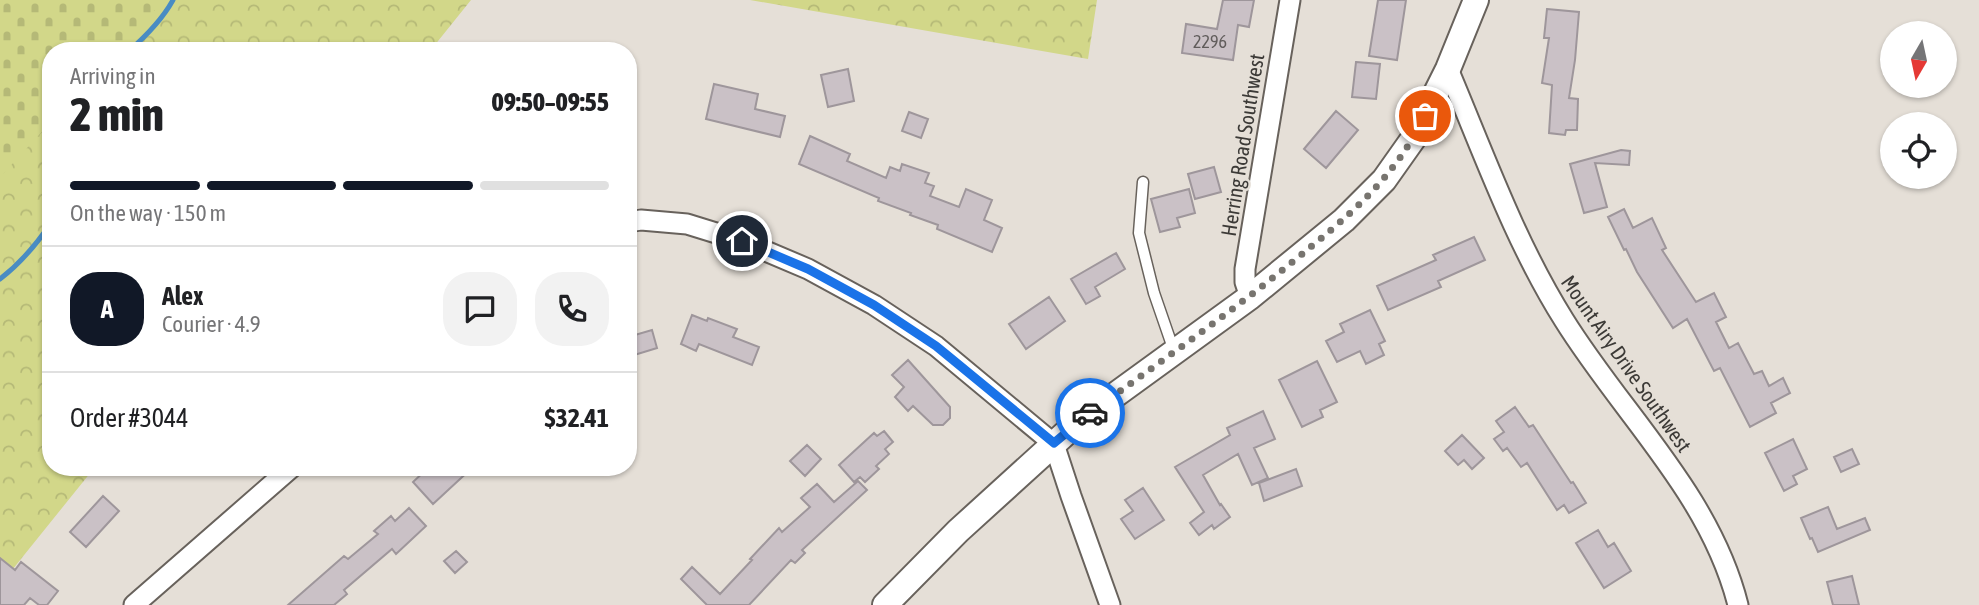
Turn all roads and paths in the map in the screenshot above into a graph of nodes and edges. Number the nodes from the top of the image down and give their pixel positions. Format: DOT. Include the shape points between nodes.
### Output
graph roads {
  1 [pos="1290,0"];
  2 [pos="1476,0"];
  3 [pos="1448,69"];
  4 [pos="1143,182"];
  5 [pos="637,221"];
  6 [pos="1250,297"];
  7 [pos="1175,351"];
  8 [pos="1054,443"];
  9 [pos="282,476"];
  10 [pos="134,605"];
  11 [pos="885,605"];
  12 [pos="1110,605"];
  13 [pos="1738,605"];
  1 -- 6 [label="street, Herring Road Southwest" via="1245,268"];
  2 -- 3 [label="street"];
  3 -- 6 [label="street" via="1413,139 1384,180 1344,220"];
  3 -- 13 [label="street, Mount Airy Drive Southwest" via="1527,257 1564,321 1692,498 1714,538"];
  4 -- 7 [label="lane" via="1139,233"];
  5 -- 8 [label="street" via="687,224 808,269 936,346"];
  6 -- 7 [label="street"];
  7 -- 8 [label="street"];
  8 -- 11 [label="street"];
  8 -- 12 [label="street"];
  9 -- 10 [label="street"];
}
